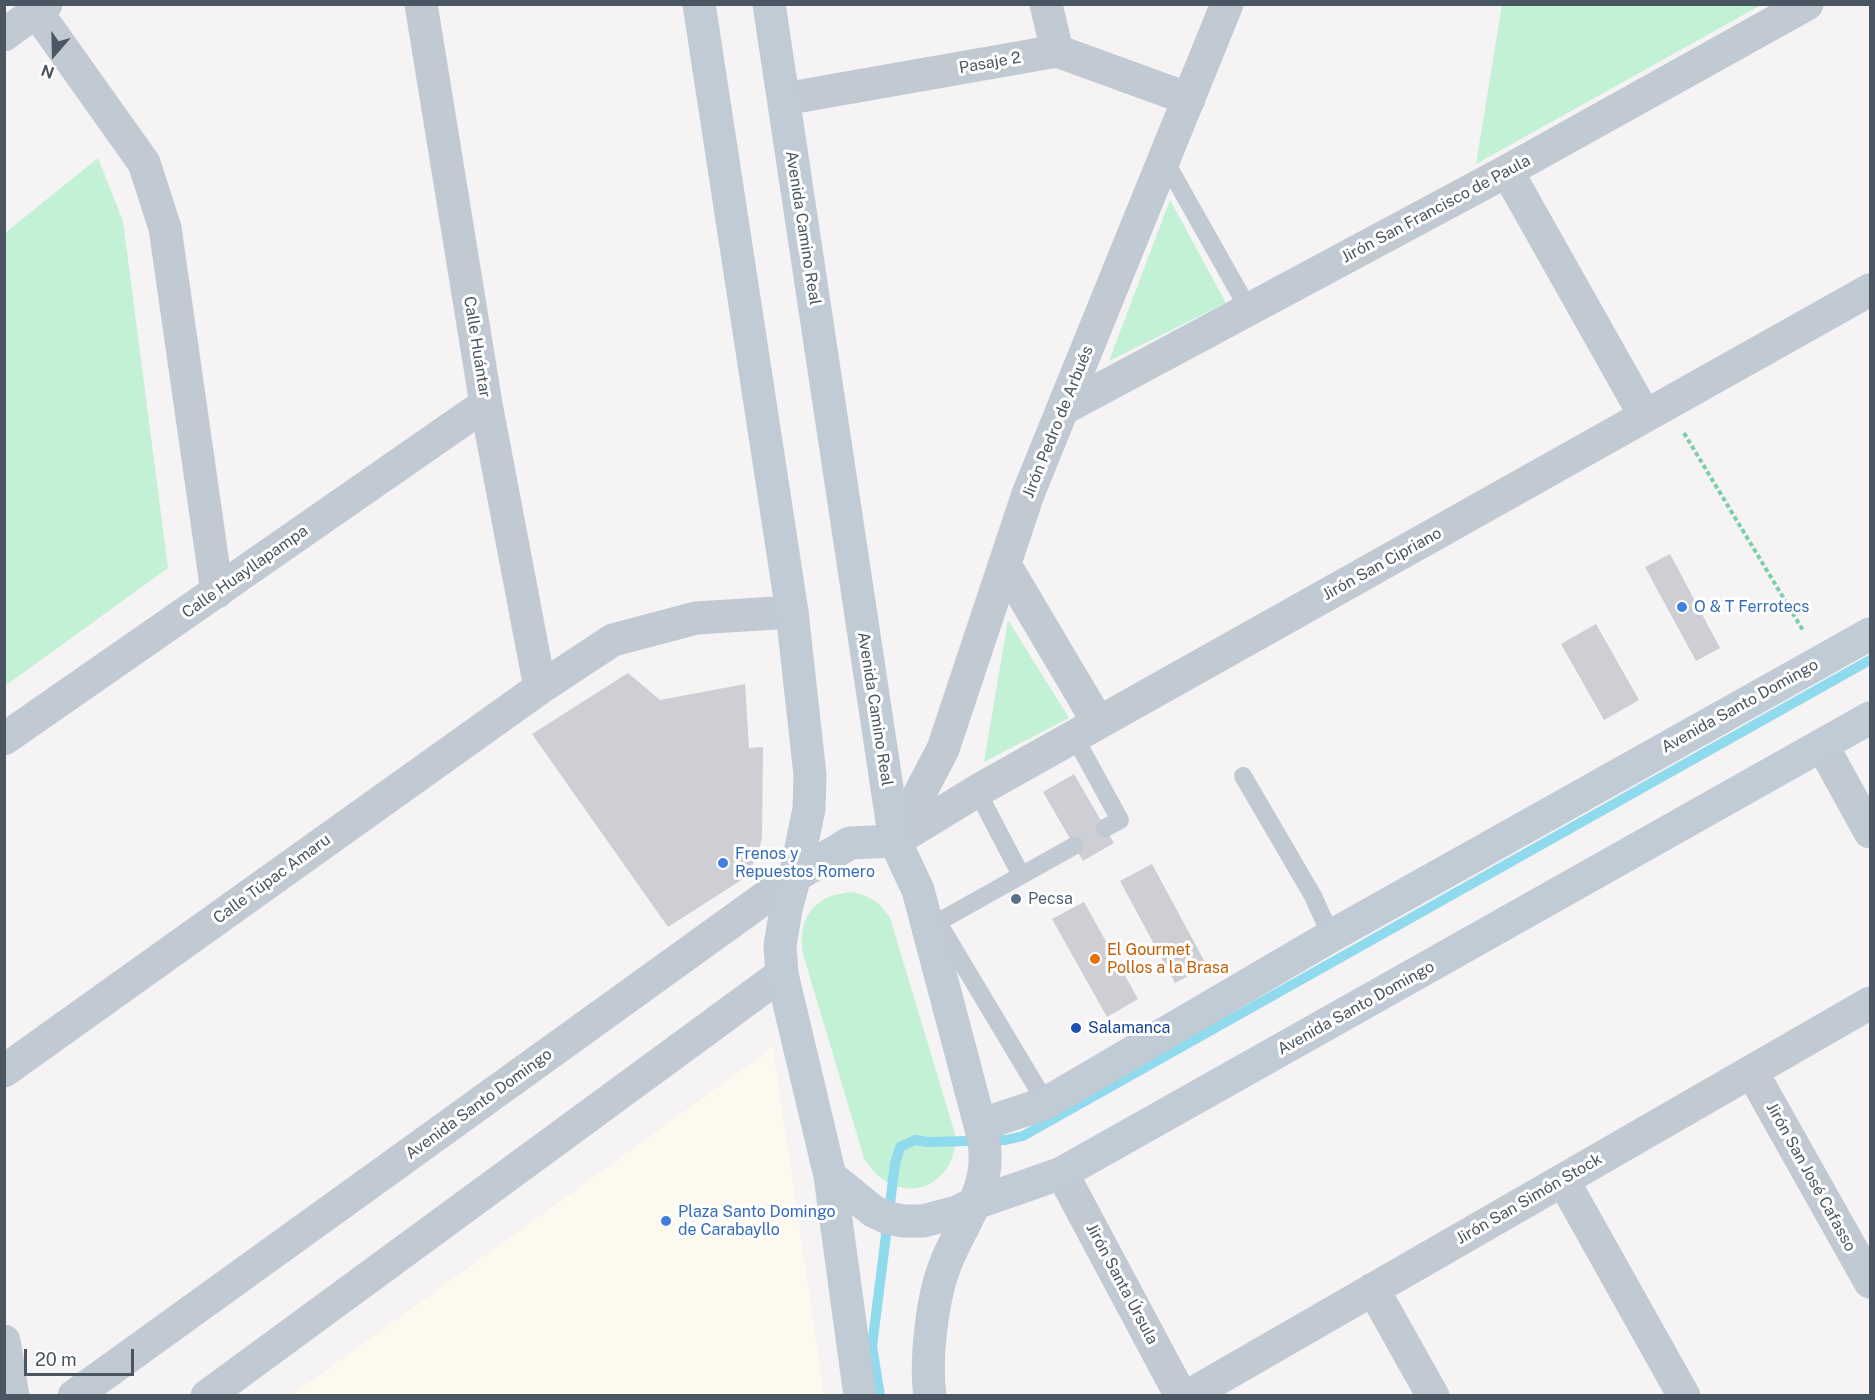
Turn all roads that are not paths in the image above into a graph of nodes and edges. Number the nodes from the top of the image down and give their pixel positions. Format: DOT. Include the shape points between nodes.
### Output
graph roads {
  1 [pos="421,4"];
  2 [pos="699,4"];
  3 [pos="770,4"];
  4 [pos="1046,4"];
  5 [pos="1227,4"];
  6 [pos="1807,4"];
  7 [pos="41,8"];
  8 [pos="4,35"];
  9 [pos="1056,51"];
  10 [pos="784,99"];
  11 [pos="1189,99"];
  12 [pos="1164,159"];
  13 [pos="1507,171"];
  14 [pos="1870,290"];
  15 [pos="1248,310"];
  16 [pos="486,404"];
  17 [pos="1063,409"];
  18 [pos="1656,410"];
  19 [pos="1005,566"];
  20 [pos="217,592"];
  21 [pos="792,612"];
  22 [pos="1870,634"];
  23 [pos="540,688"];
  24 [pos="1870,718"];
  25 [pos="1086,729"];
  26 [pos="4,740"];
  27 [pos="1822,745"];
  28 [pos="1243,776"];
  29 [pos="976,791"];
  30 [pos="1105,828"];
  31 [pos="1870,832"];
  32 [pos="895,841"];
  33 [pos="1074,846"];
  34 [pos="1021,875"];
  35 [pos="795,876"];
  36 [pos="918,890"];
  37 [pos="938,922"];
  38 [pos="1331,936"];
  39 [pos="782,974"];
  40 [pos="1870,1003"];
  41 [pos="4,1071"];
  42 [pos="1752,1071"];
  43 [pos="1046,1103"];
  44 [pos="980,1125"];
  45 [pos="1062,1173"];
  46 [pos="830,1176"];
  47 [pos="1563,1180"];
  48 [pos="974,1204"];
  49 [pos="1870,1282"];
  50 [pos="1373,1289"];
  51 [pos="4,1341"];
  52 [pos="13,1395"];
  53 [pos="74,1395"];
  54 [pos="207,1395"];
  55 [pos="860,1395"];
  56 [pos="930,1395"];
  57 [pos="1181,1395"];
  58 [pos="1188,1395"];
  59 [pos="1433,1395"];
  60 [pos="1684,1395"];
  1 -- 16 [label="street, Calle Huántar"];
  2 -- 21 [label="main road"];
  3 -- 10 [label="main road, Avenida Camino Real"];
  4 -- 9 [label="street"];
  5 -- 11 [label="street, Jirón Pedro de Arbués"];
  6 -- 13 [label="street, Jirón San Francisco de Paula"];
  7 -- 8 [label="street"];
  7 -- 20 [label="street" via="144,163 165,228"];
  9 -- 10 [label="street, Pasaje 2"];
  9 -- 11 [label="street, Pasaje 2"];
  10 -- 32 [label="main road, Avenida Camino Real"];
  11 -- 12 [label="street, Jirón Pedro de Arbués"];
  12 -- 15 [label="lane"];
  12 -- 17 [label="street, Jirón Pedro de Arbués"];
  13 -- 15 [label="street, Jirón San Francisco de Paula"];
  13 -- 18 [label="street"];
  14 -- 18 [label="street, Jirón San Cipriano"];
  15 -- 17 [label="street, Jirón San Francisco de Paula"];
  16 -- 20 [label="street, Calle Huayllapampa"];
  16 -- 23 [label="street, Calle Huántar"];
  17 -- 19 [label="street, Jirón Pedro de Arbués" via="1028,494"];
  18 -- 25 [label="street, Jirón San Cipriano"];
  19 -- 25 [label="street"];
  19 -- 32 [label="street, Jirón Pedro de Arbués" via="943,749"];
  20 -- 26 [label="street, Calle Huayllapampa"];
  21 -- 23 [label="street, Calle Túpac Amaru" via="696,618 613,640"];
  21 -- 35 [label="main road" via="810,775 809,809"];
  22 -- 38 [label="main road, Avenida Santo Domingo"];
  23 -- 41 [label="street, Calle Túpac Amaru"];
  24 -- 27 [label="main road, Avenida Santo Domingo"];
  25 -- 29 [label="street, Jirón San Cipriano"];
  25 -- 30 [label="lane" via="1120,820"];
  27 -- 31 [label="street"];
  27 -- 45 [label="main road, Avenida Santo Domingo"];
  28 -- 38 [label="lane" via="1313,896"];
  29 -- 32 [label="street, Jirón San Cipriano"];
  29 -- 34 [label="lane"];
  32 -- 35 [label="main road, Avenida Santo Domingo" via="850,843"];
  32 -- 36 [label="main road, Avenida Camino Real"];
  33 -- 34 [label="lane"];
  34 -- 37 [label="lane"];
  35 -- 39 [label="main road" via="780,946"];
  35 -- 53 [label="street, Avenida Santo Domingo"];
  36 -- 37 [label="lane"];
  36 -- 44 [label="main road, Avenida Camino Real"];
  37 -- 43 [label="lane"];
  38 -- 43 [label="main road, Avenida Santo Domingo"];
  39 -- 46 [label="main road"];
  39 -- 54 [label="street"];
  40 -- 42 [label="street, Jirón San Simón Stock"];
  42 -- 47 [label="street, Jirón San Simón Stock"];
  42 -- 49 [label="street, Jirón San José Cafasso"];
  43 -- 44 [label="main road, Avenida Santo Domingo"];
  44 -- 48 [label="main road, Avenida Camino Real" via="985,1154"];
  45 -- 48 [label="main road, Avenida Santo Domingo"];
  45 -- 57 [label="street, Jirón Santa Úrsula"];
  46 -- 48 [label="main road, Avenida Santo Domingo" via="873,1211 903,1221 943,1217"];
  46 -- 55 [label="main road"];
  47 -- 50 [label="street, Jirón San Simón Stock"];
  47 -- 60 [label="street"];
  48 -- 56 [label="main road, Avenida Camino Real" via="943,1269 931,1329"];
  50 -- 58 [label="street, Jirón San Simón Stock"];
  50 -- 59 [label="street"];
  51 -- 52 [label="street"];
}
